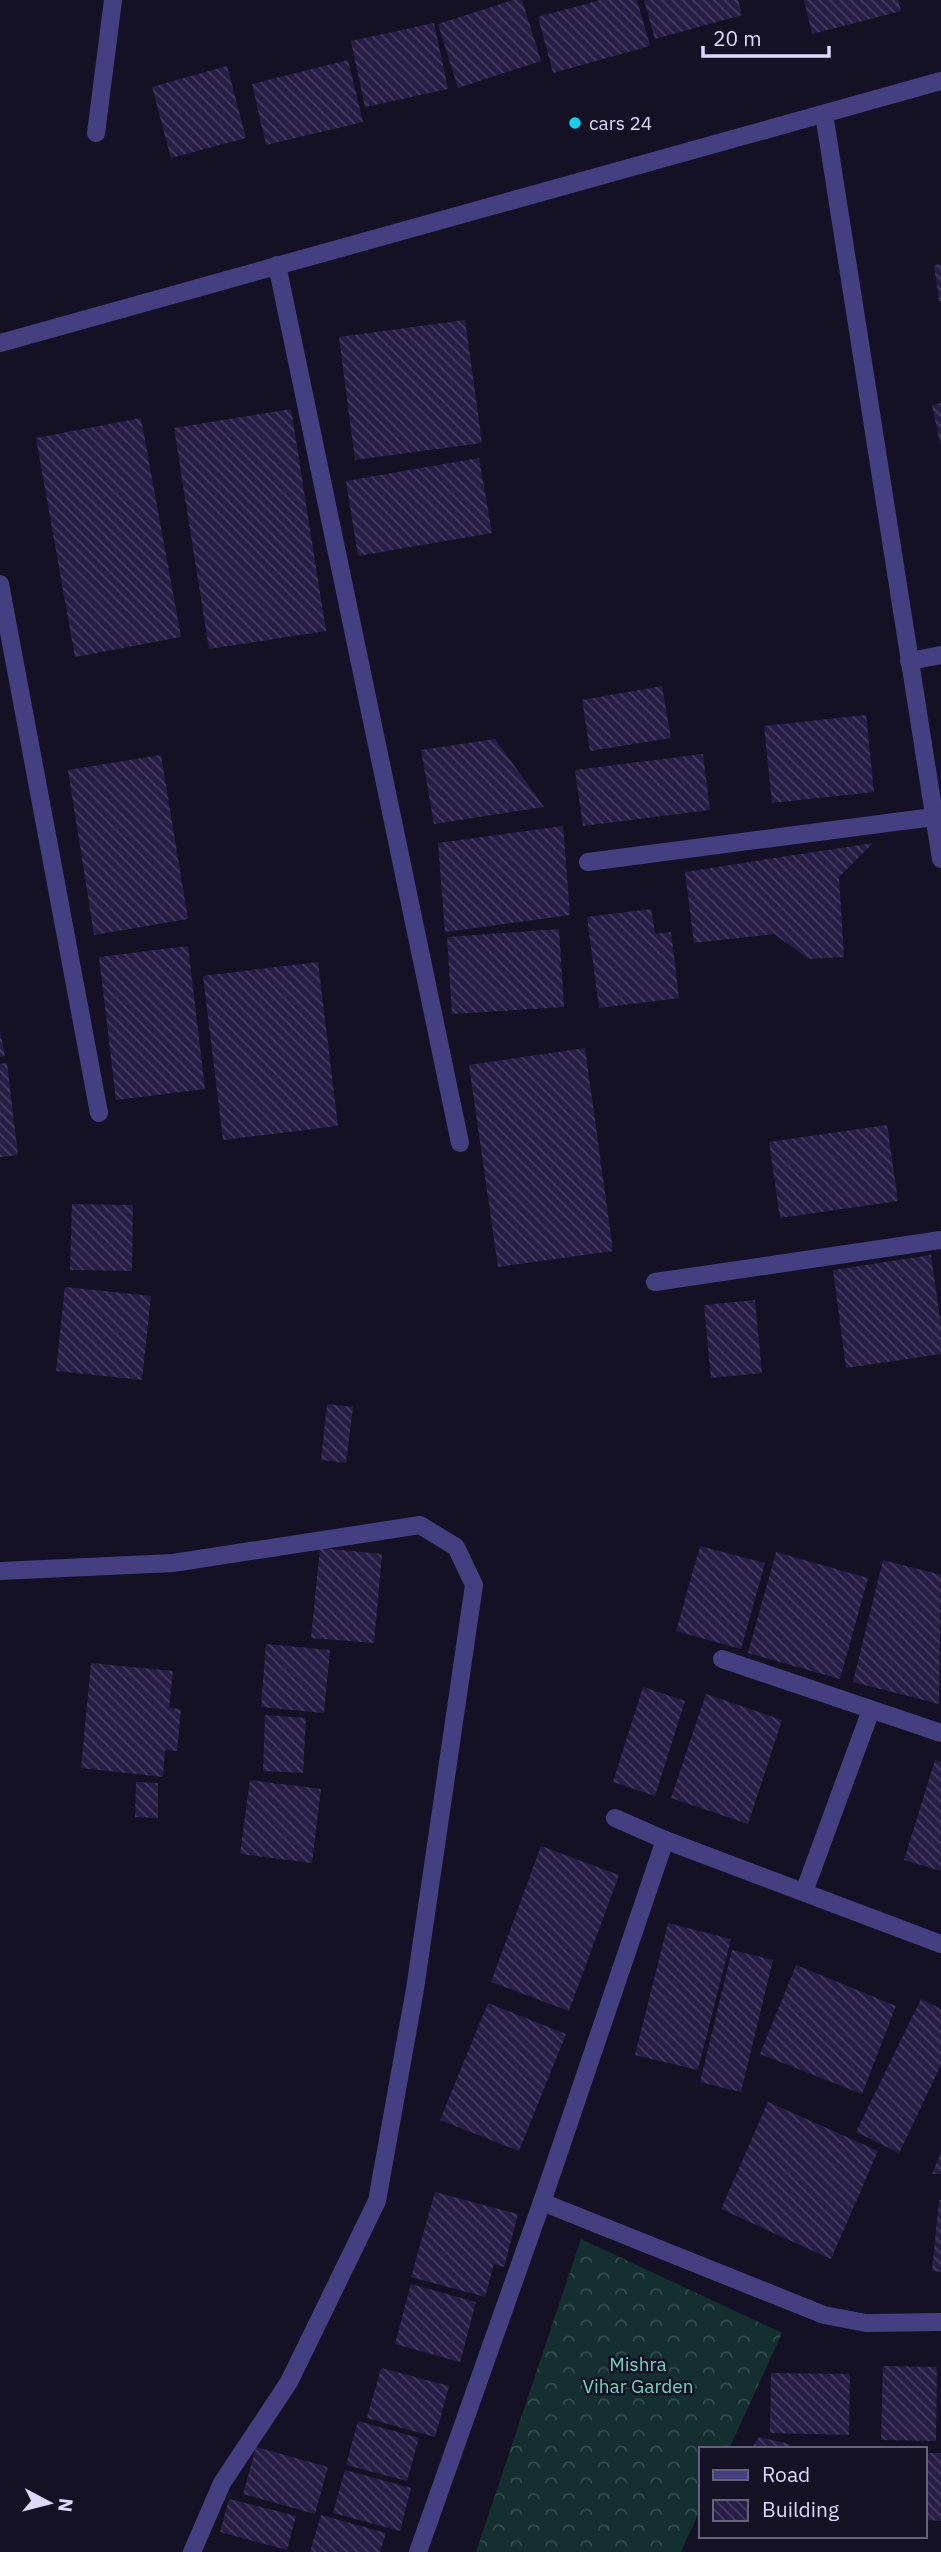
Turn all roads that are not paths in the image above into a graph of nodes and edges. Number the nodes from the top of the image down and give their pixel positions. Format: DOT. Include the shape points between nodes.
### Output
graph roads {
  1 [pos="113,0"];
  2 [pos="941,81"];
  3 [pos="824,114"];
  4 [pos="96,133"];
  5 [pos="277,265"];
  6 [pos="0,343"];
  7 [pos="0,584"];
  8 [pos="941,655"];
  9 [pos="909,661"];
  10 [pos="933,817"];
  11 [pos="941,859"];
  12 [pos="588,862"];
  13 [pos="99,1113"];
  14 [pos="460,1143"];
  15 [pos="941,1240"];
  16 [pos="655,1282"];
  17 [pos="0,1571"];
  18 [pos="722,1660"];
  19 [pos="871,1710"];
  20 [pos="941,1733"];
  21 [pos="615,1818"];
  22 [pos="665,1840"];
  23 [pos="804,1892"];
  24 [pos="941,1944"];
  25 [pos="542,2202"];
  26 [pos="941,2322"];
  27 [pos="192,2552"];
  28 [pos="418,2552"];
  1 -- 4 [label="street"];
  2 -- 3 [label="street"];
  3 -- 5 [label="street"];
  3 -- 9 [label="street"];
  5 -- 6 [label="street"];
  5 -- 14 [label="street"];
  7 -- 13 [label="street"];
  8 -- 9 [label="street"];
  9 -- 10 [label="street"];
  10 -- 11 [label="street"];
  10 -- 12 [label="street"];
  15 -- 16 [label="street"];
  17 -- 27 [label="street" via="173,1563 420,1525 456,1547 474,1585 415,1989 377,2201 289,2382 222,2483"];
  18 -- 19 [label="street"];
  19 -- 20 [label="street"];
  19 -- 23 [label="street"];
  21 -- 22 [label="street"];
  22 -- 23 [label="street"];
  22 -- 25 [label="street"];
  23 -- 24 [label="street"];
  25 -- 26 [label="street" via="824,2315 866,2323"];
  25 -- 28 [label="street"];
}
